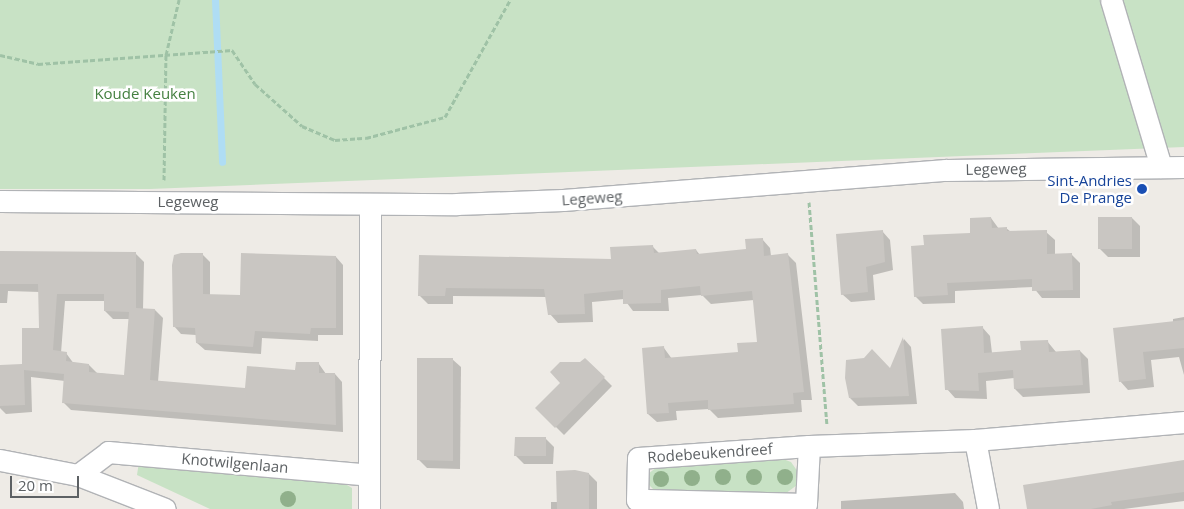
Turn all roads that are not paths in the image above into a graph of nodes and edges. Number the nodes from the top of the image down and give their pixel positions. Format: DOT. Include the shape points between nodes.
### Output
graph roads {
  1 [pos="1111,0"];
  2 [pos="1184,166"];
  3 [pos="1161,167"];
  4 [pos="0,201"];
  5 [pos="370,204"];
  6 [pos="1184,422"];
  7 [pos="975,440"];
  8 [pos="819,446"];
  9 [pos="0,460"];
  10 [pos="369,474"];
  11 [pos="78,475"];
  12 [pos="165,509"];
  13 [pos="369,509"];
  14 [pos="988,509"];
  1 -- 3 [label="street"];
  2 -- 3 [label="street, Legeweg"];
  3 -- 5 [label="street, Legeweg" via="970,169 563,200"];
  4 -- 5 [label="street, Legeweg"];
  5 -- 10 [label="street"];
  6 -- 7 [label="street, Rodebeukendreef"];
  7 -- 8 [label="street, Rodebeukendreef"];
  7 -- 14 [label="street"];
  8 -- 8 [label="street, Rodebeukendreef" via="638,458 638,500 806,504"];
  9 -- 11 [label="street"];
  10 -- 11 [label="street, Knotwilgenlaan" via="108,452"];
  10 -- 13 [label="street"];
  11 -- 12 [label="street"];
}
